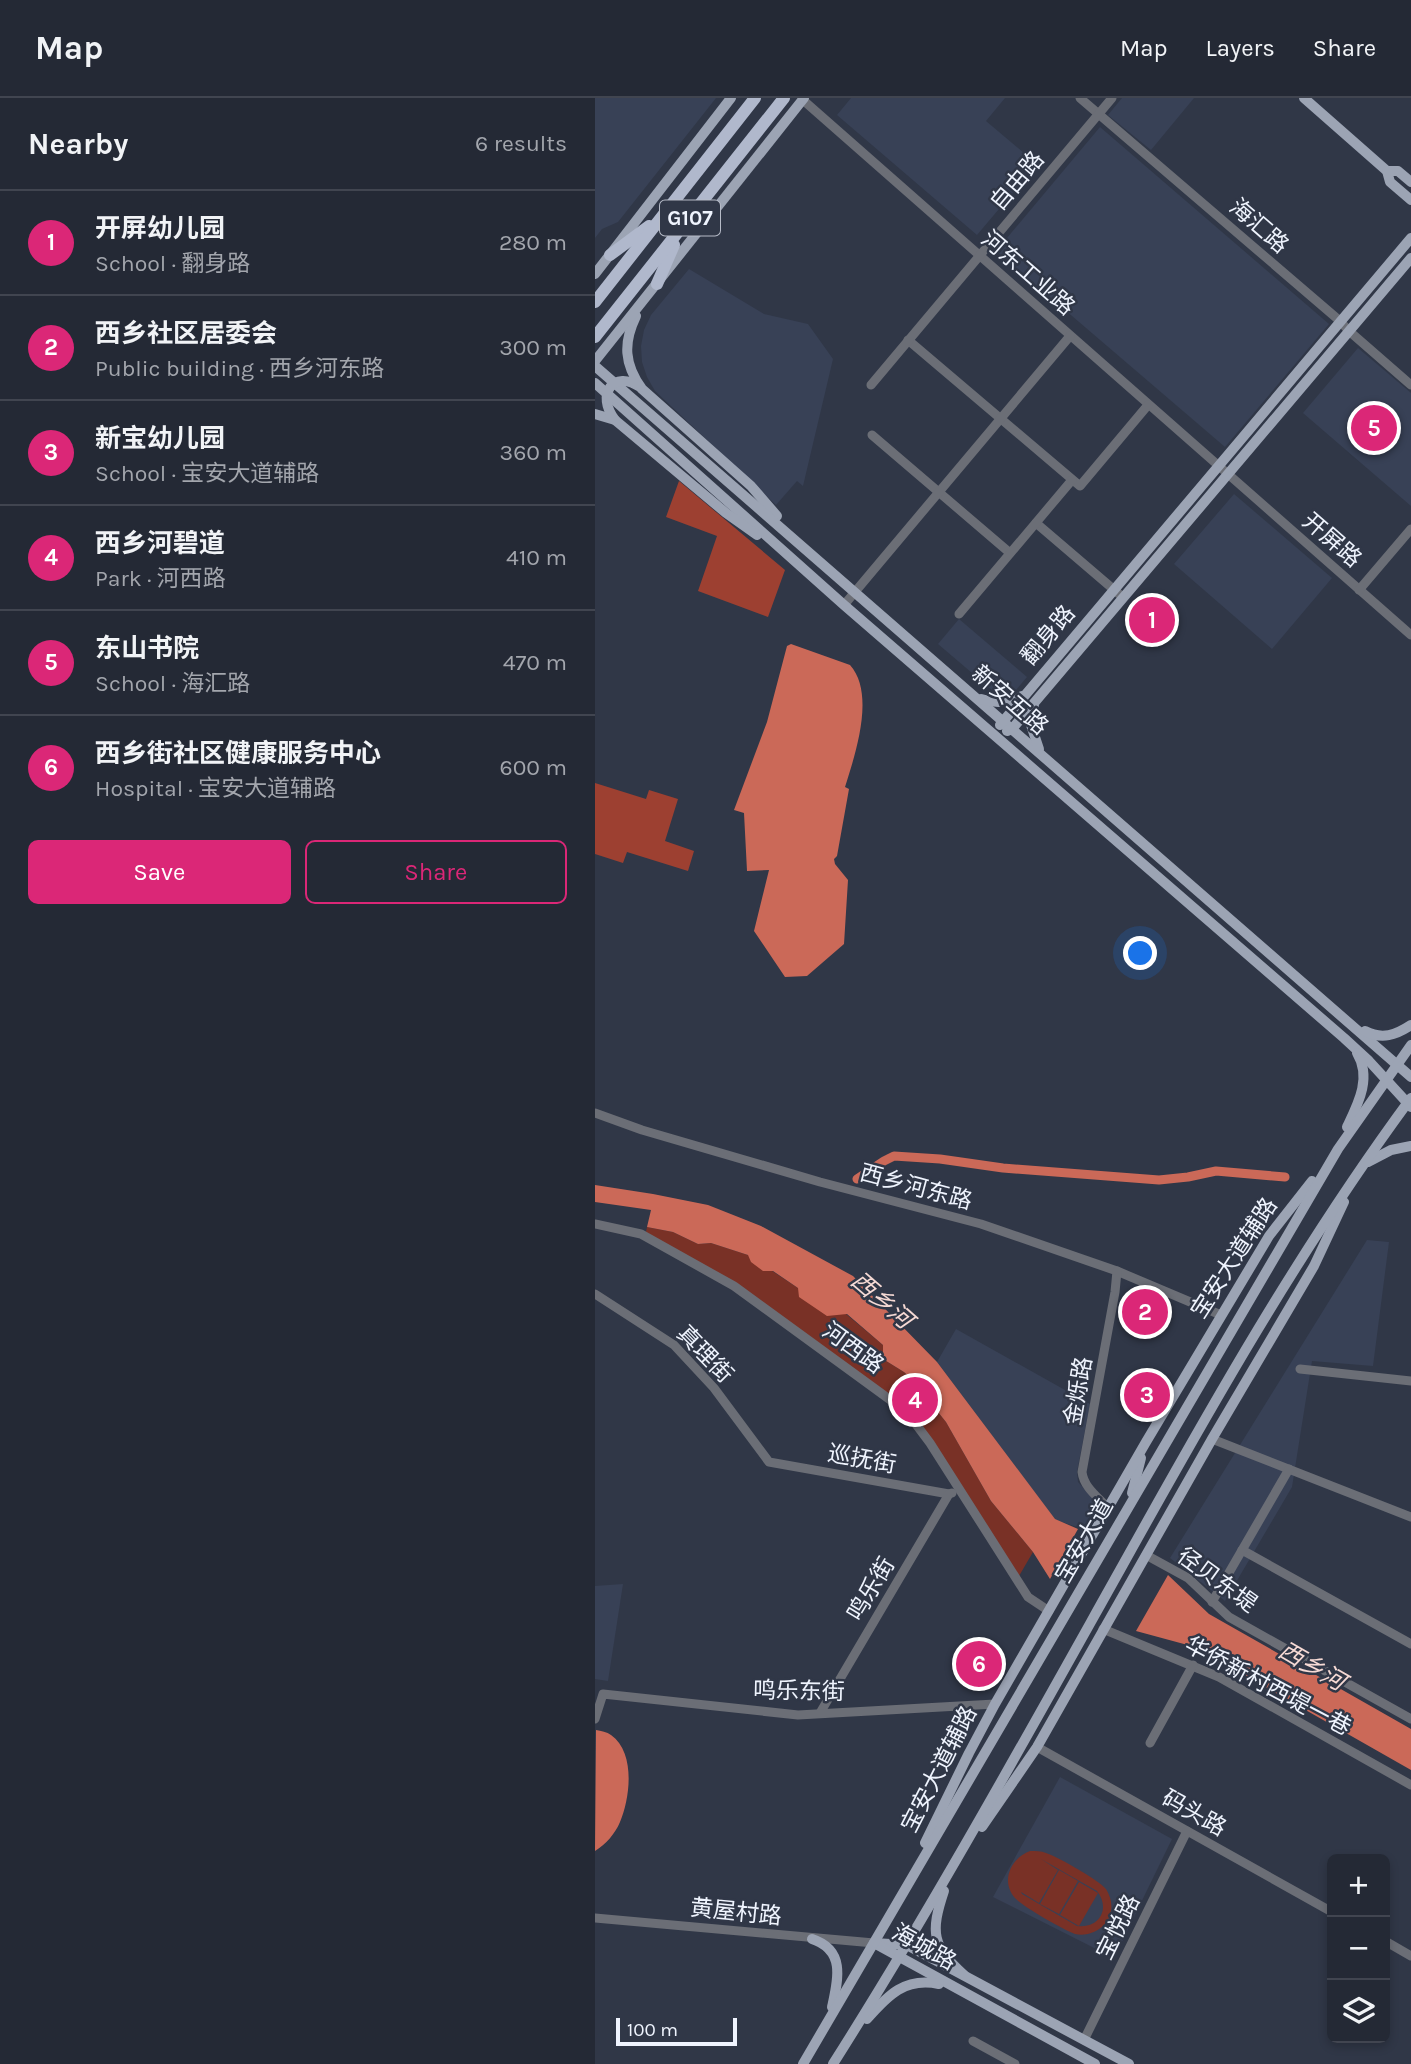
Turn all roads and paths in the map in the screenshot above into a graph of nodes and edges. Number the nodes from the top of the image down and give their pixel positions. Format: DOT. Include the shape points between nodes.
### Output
graph roads {
  1 [pos="731,98"];
  2 [pos="755,98"];
  3 [pos="784,98"];
  4 [pos="1080,98"];
  5 [pos="1112,98"];
  6 [pos="1304,98"];
  7 [pos="804,99"];
  8 [pos="1099,114"];
  9 [pos="1387,171"];
  10 [pos="1411,182"];
  11 [pos="1411,200"];
  12 [pos="666,213"];
  13 [pos="681,229"];
  14 [pos="1411,238"];
  15 [pos="610,255"];
  16 [pos="979,256"];
  17 [pos="1411,258"];
  18 [pos="595,274"];
  19 [pos="657,284"];
  20 [pos="643,301"];
  21 [pos="595,302"];
  22 [pos="1340,321"];
  23 [pos="1349,331"];
  24 [pos="1070,336"];
  25 [pos="595,337"];
  26 [pos="908,340"];
  27 [pos="595,364"];
  28 [pos="595,383"];
  29 [pos="1411,384"];
  30 [pos="870,385"];
  31 [pos="642,389"];
  32 [pos="1149,405"];
  33 [pos="595,414"];
  34 [pos="1001,419"];
  35 [pos="615,420"];
  36 [pos="872,435"];
  37 [pos="1218,467"];
  38 [pos="1227,475"];
  39 [pos="1072,480"];
  40 [pos="939,492"];
  41 [pos="1036,523"];
  42 [pos="1411,529"];
  43 [pos="806,549"];
  44 [pos="1010,553"];
  45 [pos="794,561"];
  46 [pos="1114,590"];
  47 [pos="1359,590"];
  48 [pos="855,591"];
  49 [pos="1123,598"];
  50 [pos="843,604"];
  51 [pos="959,614"];
  52 [pos="1411,635"];
  53 [pos="1025,695"];
  54 [pos="974,696"];
  55 [pos="1036,701"];
  56 [pos="1002,721"];
  57 [pos="1012,729"];
  58 [pos="995,736"];
  59 [pos="1044,757"];
  60 [pos="1351,1024"];
  61 [pos="1411,1025"];
  62 [pos="1344,1038"];
  63 [pos="1411,1045"];
  64 [pos="1398,1065"];
  65 [pos="1411,1077"];
  66 [pos="1387,1080"];
  67 [pos="1410,1103"];
  68 [pos="595,1113"];
  69 [pos="1411,1146"];
  70 [pos="1338,1149"];
  71 [pos="1361,1167"];
  72 [pos="595,1224"];
  73 [pos="1117,1271"];
  74 [pos="595,1294"];
  75 [pos="1221,1315"];
  76 [pos="1300,1368"];
  77 [pos="1411,1381"];
  78 [pos="1212,1440"];
  79 [pos="1146,1442"];
  80 [pos="1185,1452"];
  81 [pos="769,1462"];
  82 [pos="1289,1469"];
  83 [pos="959,1488"];
  84 [pos="949,1494"];
  85 [pos="1108,1508"];
  86 [pos="1128,1508"];
  87 [pos="1411,1517"];
  88 [pos="1165,1522"];
  89 [pos="1243,1550"];
  90 [pos="1145,1557"];
  91 [pos="1212,1602"];
  92 [pos="1049,1611"];
  93 [pos="1103,1629"];
  94 [pos="1411,1644"];
  95 [pos="1192,1665"];
  96 [pos="995,1704"];
  97 [pos="820,1713"];
  98 [pos="595,1719"];
  99 [pos="1411,1719"];
  100 [pos="1150,1743"];
  101 [pos="1037,1747"];
  102 [pos="1411,1785"];
  103 [pos="1187,1831"];
  104 [pos="949,1875"];
  105 [pos="1327,1909"];
  106 [pos="893,1911"];
  107 [pos="595,1918"];
  108 [pos="812,1939"];
  109 [pos="874,1943"];
  110 [pos="1390,1944"];
  111 [pos="907,1945"];
  112 [pos="1411,1956"];
  113 [pos="899,1958"];
  114 [pos="964,1975"];
  115 [pos="958,1990"];
  116 [pos="829,2018"];
  117 [pos="1084,2040"];
  118 [pos="973,2041"];
  119 [pos="846,2044"];
  120 [pos="794,2064"];
  121 [pos="803,2064"];
  122 [pos="835,2064"];
  123 [pos="1015,2064"];
  124 [pos="1094,2064"];
  125 [pos="1129,2064"];
  1 -- 15 [label="main road"];
  2 -- 12 [label="highway, G107"];
  3 -- 13 [label="highway, G107"];
  4 -- 8 [label="street, 海汇路"];
  5 -- 8 [label="street, 自由路"];
  6 -- 9 [label="main road"];
  7 -- 16 [label="street, 河东工业路"];
  7 -- 19 [label="main road"];
  8 -- 16 [label="street, 自由路"];
  8 -- 22 [label="street, 海汇路"];
  9 -- 10 [label="main road" via="1398,171"];
  9 -- 11 [label="main road" via="1390,182"];
  12 -- 15 [label="highway"];
  12 -- 21 [label="highway, G107"];
  13 -- 19 [label="highway"];
  13 -- 25 [label="highway, G107"];
  14 -- 22 [label="main road, 翻身路"];
  15 -- 18 [label="main road"];
  16 -- 24 [label="street, 河东工业路"];
  16 -- 26 [label="street, 自由路"];
  17 -- 23 [label="main road, 翻身路"];
  19 -- 20 [label="main road"];
  20 -- 27 [label="main road"];
  20 -- 31 [label="main road" via="631,326 627,356"];
  22 -- 23 [label="street, 海汇路"];
  22 -- 37 [label="main road, 翻身路"];
  23 -- 29 [label="street, 海汇路"];
  23 -- 38 [label="main road, 翻身路"];
  24 -- 32 [label="street, 河东工业路"];
  24 -- 34 [label="street"];
  26 -- 30 [label="street, 自由路"];
  26 -- 34 [label="street"];
  27 -- 43 [label="main road, 新安五路"];
  28 -- 45 [label="main road, 新安五路"];
  31 -- 35 [label="main road" via="624,380 611,385 604,403"];
  31 -- 43 [label="main road" via="751,486"];
  32 -- 37 [label="street, 河东工业路"];
  32 -- 39 [label="street" via="1080,486"];
  33 -- 35 [label="main road"];
  34 -- 39 [label="street"];
  34 -- 40 [label="street"];
  35 -- 45 [label="main road" via="726,513"];
  36 -- 40 [label="street"];
  37 -- 38 [label="street, 河东工业路"];
  37 -- 46 [label="main road, 翻身路"];
  38 -- 47 [label="street, 开屏路"];
  38 -- 49 [label="main road, 翻身路"];
  39 -- 41 [label="street"];
  40 -- 44 [label="street"];
  40 -- 48 [label="street"];
  41 -- 44 [label="street"];
  41 -- 46 [label="street"];
  42 -- 47 [label="street"];
  43 -- 48 [label="main road, 新安五路"];
  44 -- 51 [label="street"];
  45 -- 50 [label="main road, 新安五路"];
  46 -- 49 [label="street"];
  46 -- 53 [label="main road, 翻身路"];
  47 -- 52 [label="street, 开屏路"];
  48 -- 50 [label="street"];
  48 -- 54 [label="main road, 新安五路"];
  49 -- 55 [label="main road, 翻身路"];
  50 -- 58 [label="main road, 新安五路"];
  53 -- 54 [label="main road" via="999,703"];
  53 -- 56 [label="main road, 翻身路"];
  54 -- 56 [label="main road, 新安五路"];
  55 -- 57 [label="main road, 翻身路"];
  55 -- 59 [label="main road" via="1031,725"];
  56 -- 57 [label="main road, 新安五路"];
  56 -- 58 [label="main road, 翻身路"];
  57 -- 58 [label="main road, 翻身路"];
  57 -- 59 [label="main road, 新安五路"];
  58 -- 62 [label="main road, 新安五路"];
  59 -- 60 [label="main road, 新安五路"];
  60 -- 61 [label="main road" via="1378,1036"];
  60 -- 64 [label="main road, 新安五路"];
  62 -- 66 [label="main road, 新安五路"];
  62 -- 70 [label="main road" via="1359,1056 1364,1077 1359,1102"];
  63 -- 64 [label="main road, 宝安大道"];
  64 -- 65 [label="main road, 新安五路"];
  64 -- 66 [label="main road, 宝安大道"];
  66 -- 67 [label="main road, 新安五路"];
  66 -- 70 [label="main road, 宝安大道"];
  67 -- 71 [label="main road, 宝安大道"];
  68 -- 73 [label="street, 西乡河东路" via="820,1182 981,1224"];
  69 -- 71 [label="main road" via="1382,1153"];
  70 -- 75 [label="main road, 宝安大道辅路" via="1278,1223"];
  70 -- 86 [label="main road, 宝安大道"];
  71 -- 78 [label="main road" via="1314,1266"];
  71 -- 80 [label="main road, 宝安大道" via="1300,1259"];
  72 -- 83 [label="street, 河西路" via="641,1234 734,1286 890,1398 909,1415"];
  73 -- 75 [label="street, 西乡河东路"];
  73 -- 85 [label="street, 金烁路" via="1082,1472 1087,1486"];
  74 -- 81 [label="street, 真理街" via="674,1345 714,1388"];
  75 -- 79 [label="main road, 宝安大道辅路"];
  76 -- 77 [label="street"];
  78 -- 82 [label="street"];
  78 -- 88 [label="main road"];
  79 -- 85 [label="main road, 宝安大道辅路"];
  79 -- 86 [label="main road"];
  80 -- 88 [label="main road"];
  80 -- 104 [label="main road, 宝安大道"];
  81 -- 84 [label="street, 巡抚街"];
  82 -- 87 [label="street"];
  82 -- 89 [label="street"];
  83 -- 84 [label="street, 鸣乐街"];
  83 -- 92 [label="street, 河西路" via="1028,1597"];
  84 -- 97 [label="street, 鸣乐街"];
  85 -- 92 [label="main road, 宝安大道辅路"];
  86 -- 106 [label="main road, 宝安大道"];
  88 -- 90 [label="main road"];
  89 -- 91 [label="street"];
  89 -- 94 [label="street"];
  90 -- 91 [label="street, 径贝东堤" via="1188,1578"];
  90 -- 93 [label="main road"];
  91 -- 99 [label="street, 径贝东堤" via="1229,1617"];
  92 -- 96 [label="main road, 宝安大道辅路"];
  93 -- 95 [label="street, 华侨新村西堤一巷"];
  93 -- 101 [label="main road"];
  95 -- 100 [label="street"];
  95 -- 102 [label="street, 华侨新村西堤一巷"];
  96 -- 97 [label="street, 鸣乐东街"];
  96 -- 106 [label="main road, 宝安大道辅路"];
  97 -- 98 [label="street, 鸣乐东街" via="798,1715 603,1694"];
  101 -- 103 [label="street, 码头路"];
  101 -- 104 [label="main road"];
  103 -- 105 [label="street, 码头路"];
  103 -- 117 [label="street, 宝悦路"];
  104 -- 111 [label="main road, 宝安大道"];
  104 -- 114 [label="main road" via="936,1938 943,1955"];
  106 -- 109 [label="main road, 宝安大道"];
  107 -- 108 [label="street, 黄屋村路"];
  108 -- 109 [label="street, 黄屋村路"];
  108 -- 116 [label="main road" via="827,1946 835,1957 838,1975"];
  109 -- 111 [label="main road, 海城路"];
  109 -- 113 [label="main road, 海城路"];
  109 -- 116 [label="main road, 宝安大道"];
  110 -- 112 [label="street"];
  111 -- 113 [label="main road, 宝安大道"];
  111 -- 114 [label="main road, 海城路"];
  113 -- 115 [label="main road, 海城路"];
  113 -- 119 [label="main road, 宝安大道"];
  114 -- 117 [label="main road, 海城路"];
  115 -- 119 [label="main road" via="921,1982 905,1986"];
  115 -- 124 [label="main road, 海城路"];
  116 -- 120 [label="main road"];
  116 -- 121 [label="main road, 宝安大道"];
  117 -- 125 [label="main road, 海城路"];
  118 -- 123 [label="street"];
  119 -- 122 [label="main road"];
}
